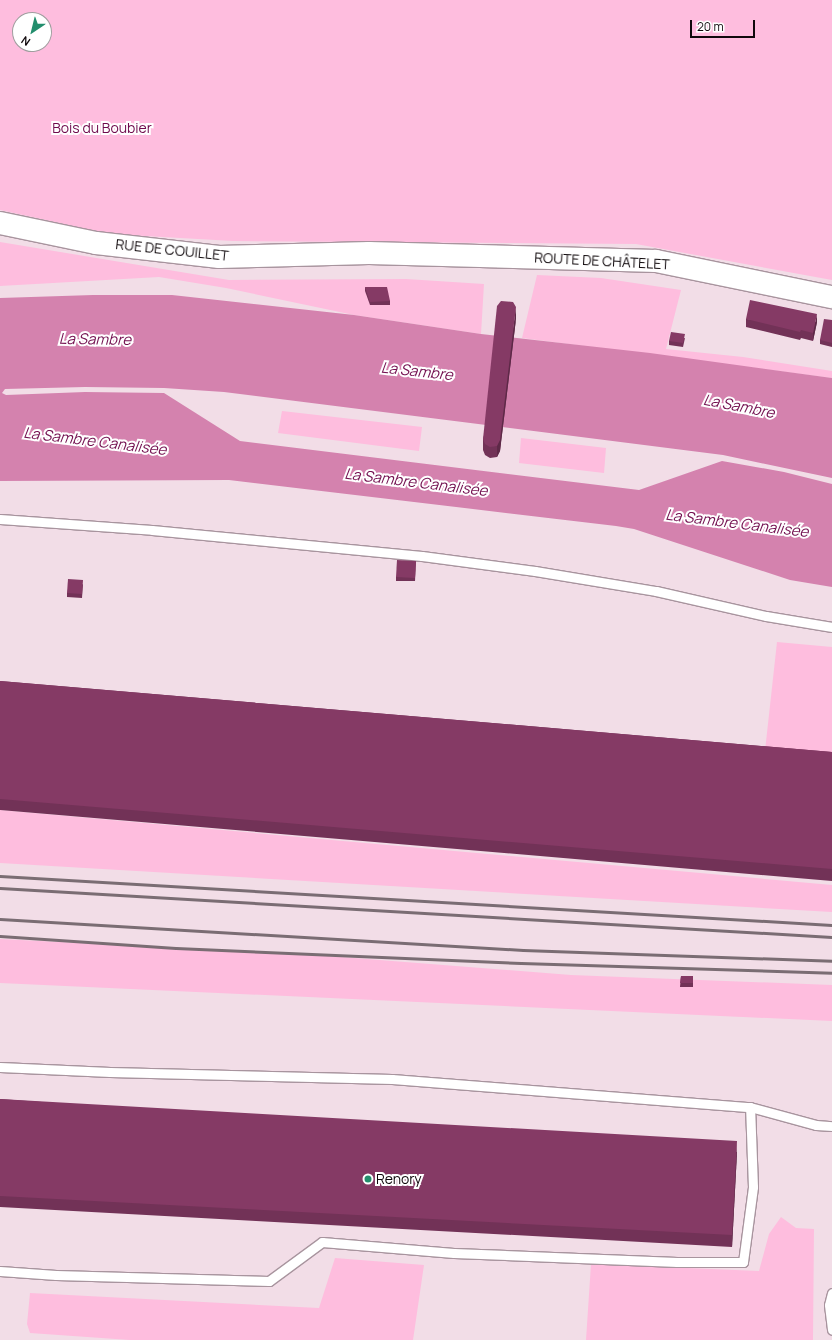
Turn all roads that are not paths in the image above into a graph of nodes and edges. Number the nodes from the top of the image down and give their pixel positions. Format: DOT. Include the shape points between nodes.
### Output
graph roads {
  1 [pos="0,223"];
  2 [pos="369,253"];
  3 [pos="832,297"];
  4 [pos="0,519"];
  5 [pos="832,627"];
  6 [pos="0,1068"];
  7 [pos="750,1107"];
  8 [pos="832,1126"];
  9 [pos="0,1271"];
  10 [pos="832,1293"];
  11 [pos="832,1330"];
  1 -- 2 [label="main road, RUE DE COUILLET" via="96,243 219,257"];
  2 -- 3 [label="main road, ROUTE DE CHÂTELET" via="656,261"];
  4 -- 5 [label="lane" via="152,530 422,556 656,591 766,616"];
  6 -- 7 [label="lane" via="392,1079"];
  7 -- 8 [label="lane" via="816,1125"];
  7 -- 9 [label="lane" via="753,1188 743,1262 677,1262 454,1253 322,1242 269,1281"];
  10 -- 11 [label="lane" via="829,1305"];
}
